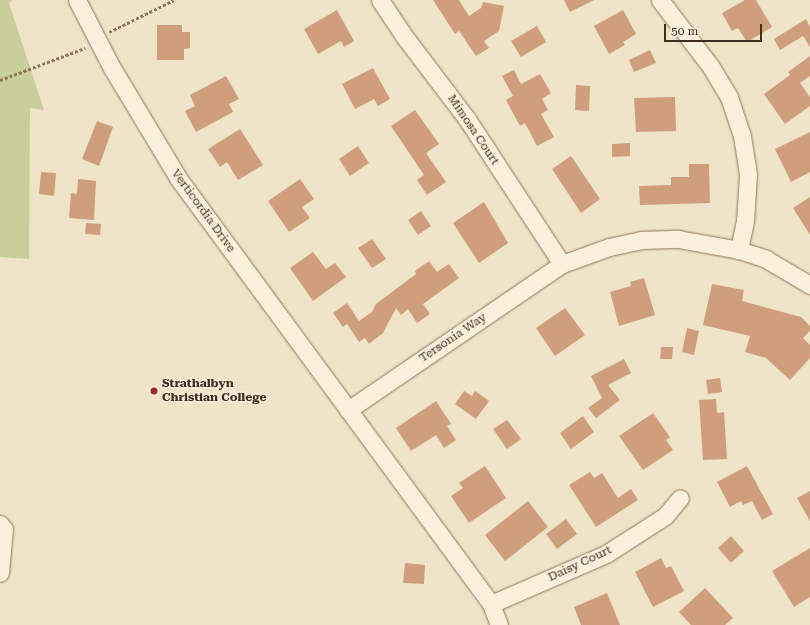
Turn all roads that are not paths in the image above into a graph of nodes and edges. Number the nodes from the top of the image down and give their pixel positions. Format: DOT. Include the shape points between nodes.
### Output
graph roads {
  1 [pos="77,0"];
  2 [pos="380,0"];
  3 [pos="660,0"];
  4 [pos="739,250"];
  5 [pos="562,264"];
  6 [pos="810,285"];
  7 [pos="348,410"];
  8 [pos="680,498"];
  9 [pos="0,524"];
  10 [pos="0,573"];
  11 [pos="491,604"];
  12 [pos="499,625"];
  1 -- 7 [label="street, Verticordia Drive" via="112,68 178,178"];
  2 -- 5 [label="street, Mimosa Court" via="467,119"];
  3 -- 4 [label="street" via="729,97 742,136 748,175 745,221"];
  4 -- 5 [label="street, Tersonia Way" via="678,239 642,240 609,247"];
  4 -- 6 [label="street, Tersonia Way" via="766,259"];
  5 -- 7 [label="street, Tersonia Way"];
  7 -- 11 [label="street"];
  8 -- 11 [label="street, Daisy Court" via="665,516 606,554"];
  9 -- 10 [label="street" via="4,530"];
  11 -- 12 [label="street"];
}
